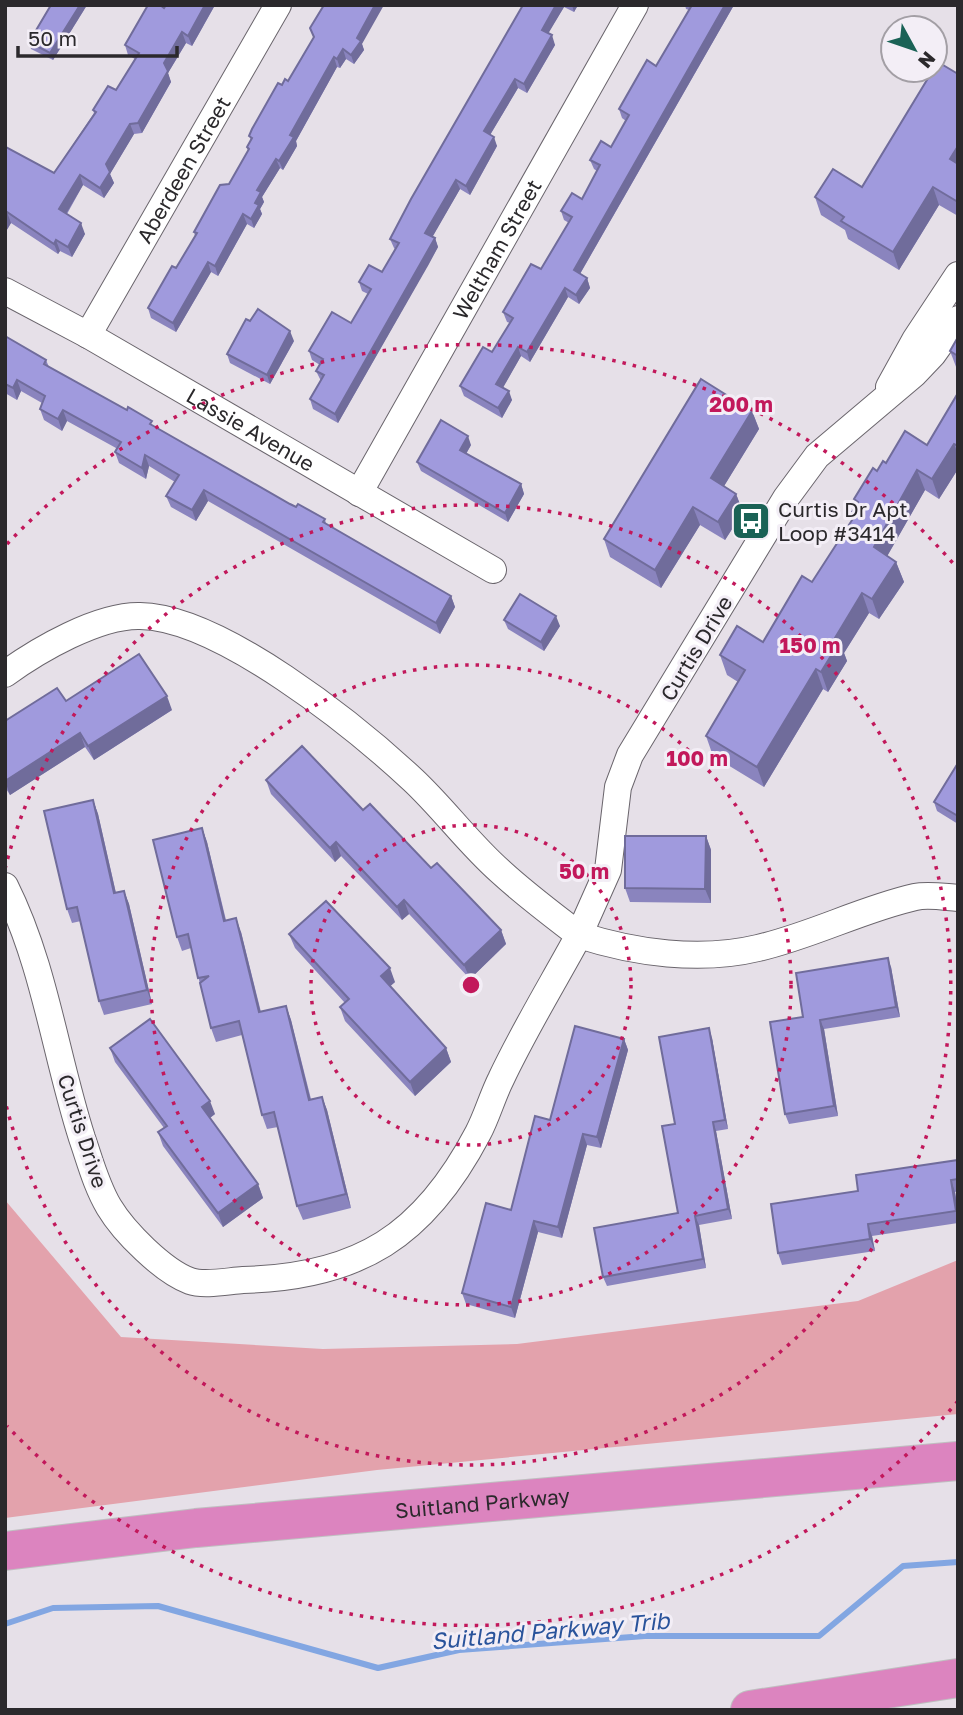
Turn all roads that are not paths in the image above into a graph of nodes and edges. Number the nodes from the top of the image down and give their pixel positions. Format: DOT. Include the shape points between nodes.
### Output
graph roads {
  1 [pos="278,5"];
  2 [pos="635,5"];
  3 [pos="958,275"];
  4 [pos="5,291"];
  5 [pos="958,319"];
  6 [pos="88,335"];
  7 [pos="883,397"];
  8 [pos="359,493"];
  9 [pos="493,570"];
  10 [pos="5,674"];
  11 [pos="5,886"];
  12 [pos="958,898"];
  13 [pos="579,935"];
  14 [pos="958,1461"];
  15 [pos="5,1551"];
  16 [pos="958,1678"];
  17 [pos="750,1710"];
  1 -- 6 [label="street, Aberdeen Street"];
  2 -- 8 [label="street, Weltham Street"];
  3 -- 7 [label="street, Curtis Drive"];
  4 -- 6 [label="street, Lassie Avenue"];
  5 -- 7 [label="street, Curtis Drive" via="924,364"];
  6 -- 8 [label="street, Lassie Avenue"];
  7 -- 13 [label="street, Curtis Drive" via="817,456 786,498 631,755 618,787 608,870"];
  8 -- 9 [label="street, Lassie Avenue"];
  10 -- 13 [label="street" via="117,618 161,619 202,632 291,683 381,753 413,780 499,871"];
  11 -- 13 [label="street, Curtis Drive" via="41,981 71,1105 96,1179 128,1231 156,1259 191,1282 281,1279 341,1267 393,1239 436,1201 478,1132 501,1079"];
  12 -- 13 [label="street" via="917,897 758,948 720,953 666,954"];
  14 -- 15 [label="highway, Suitland Parkway" via="196,1528"];
  16 -- 17 [label="highway"];
}
